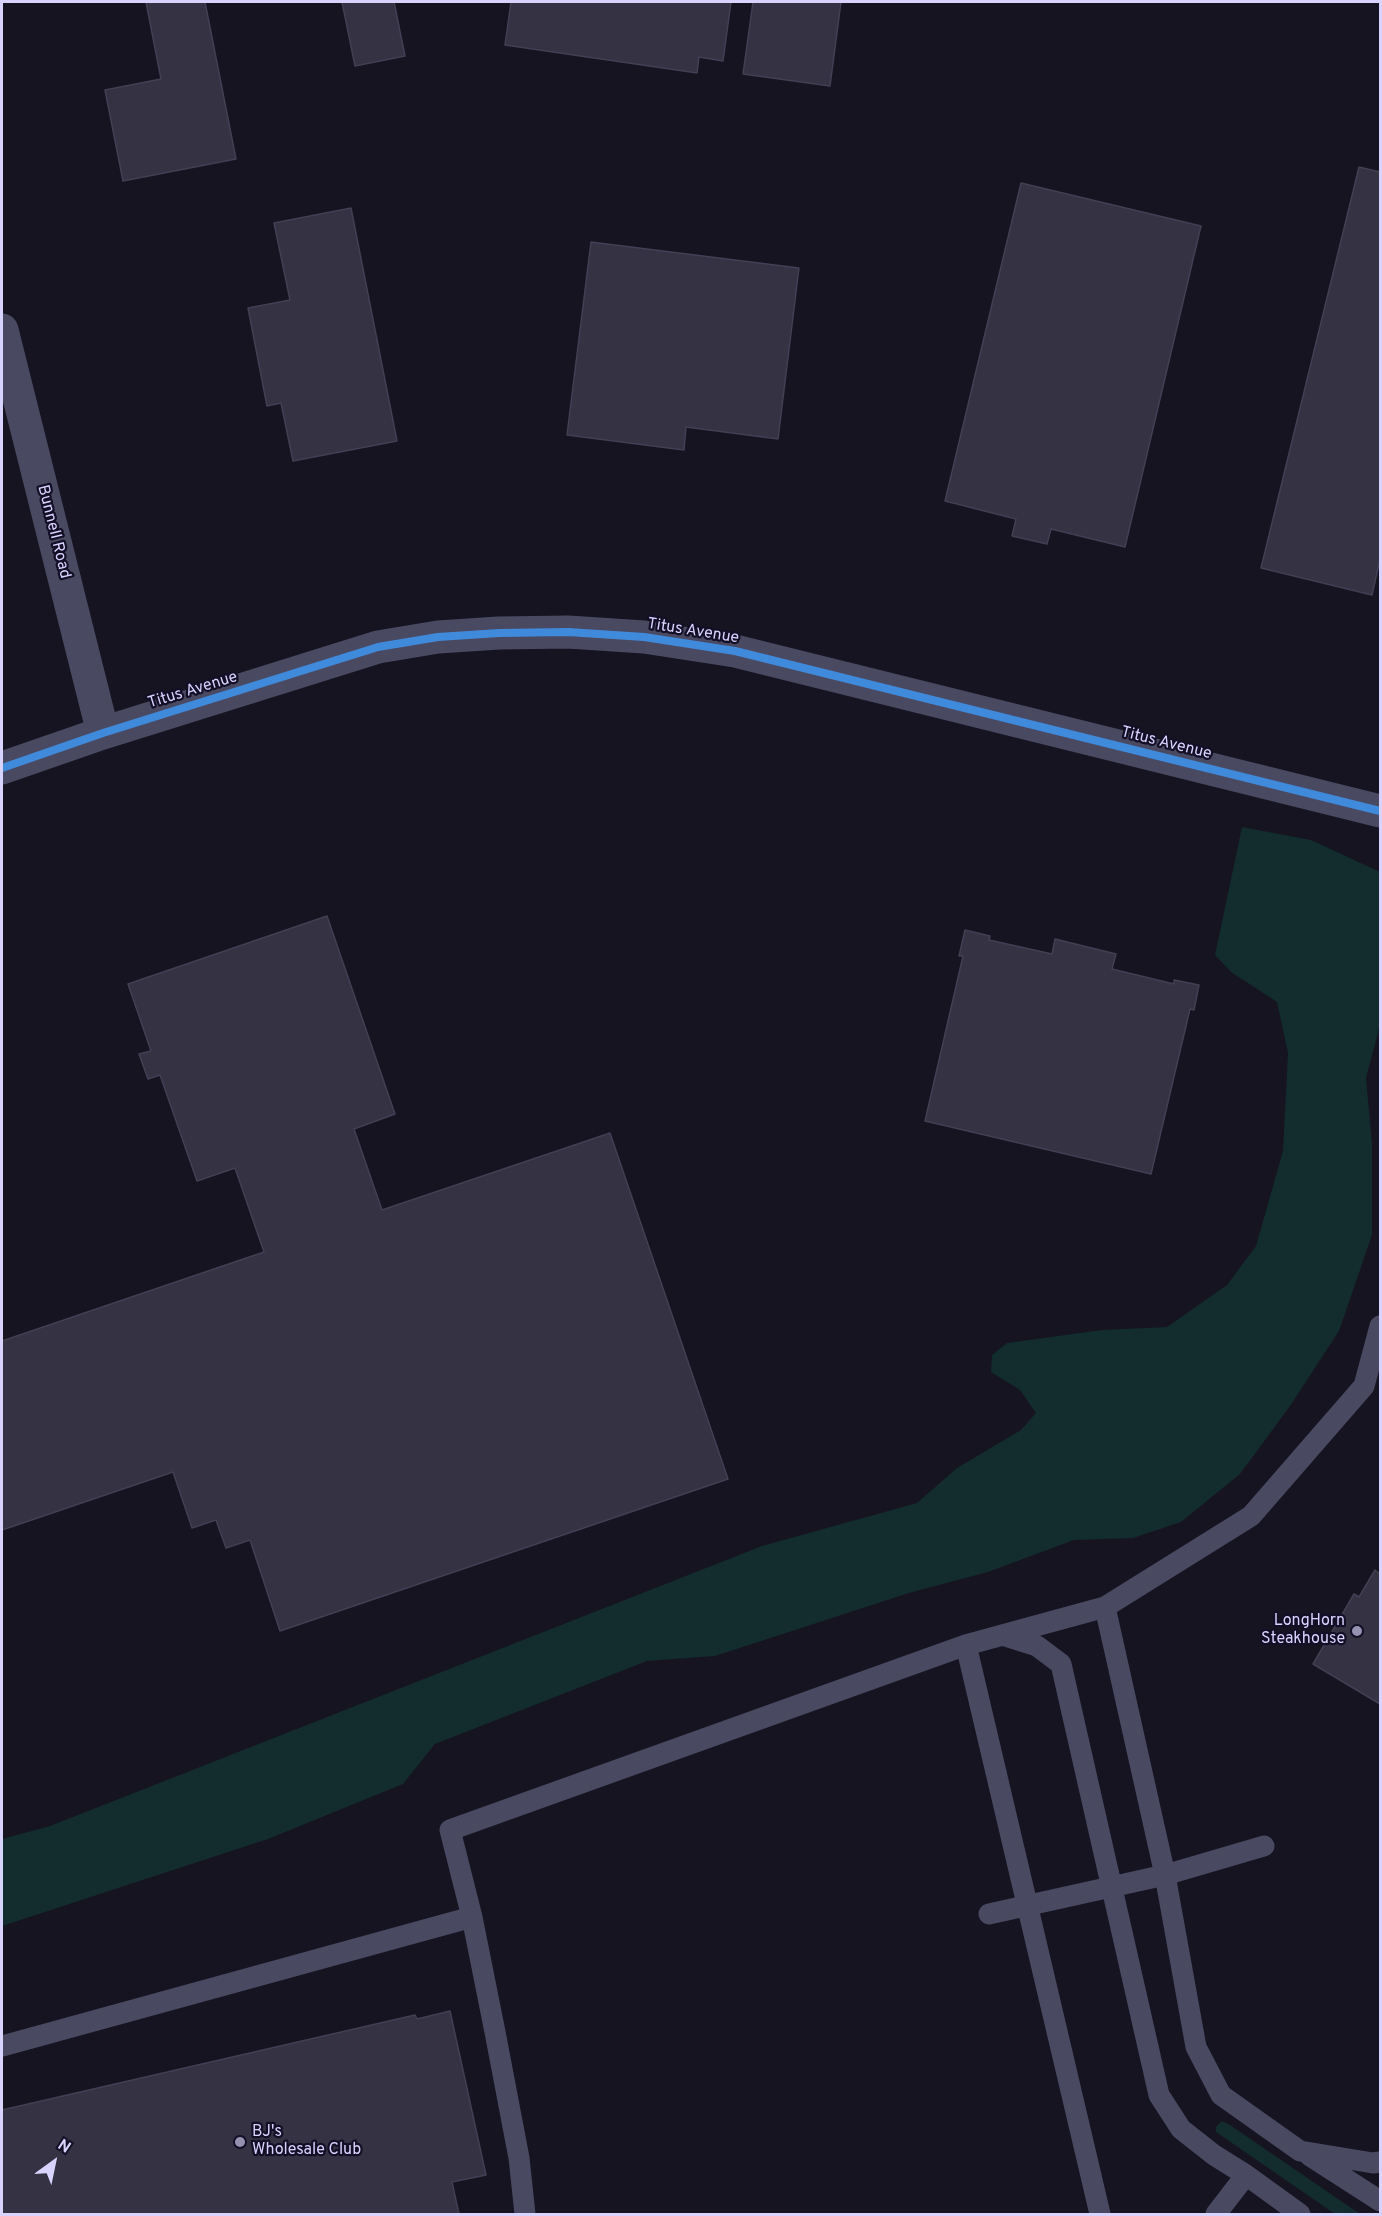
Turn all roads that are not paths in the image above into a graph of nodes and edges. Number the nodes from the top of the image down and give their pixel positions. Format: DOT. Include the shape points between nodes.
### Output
graph roads {
  1 [pos="2,330"];
  2 [pos="103,733"];
  3 [pos="2,768"];
  4 [pos="1380,811"];
  5 [pos="1380,1326"];
  6 [pos="1105,1607"];
  7 [pos="1002,1635"];
  8 [pos="966,1645"];
  9 [pos="1264,1846"];
  10 [pos="1165,1875"];
  11 [pos="1111,1887"];
  12 [pos="1027,1905"];
  13 [pos="989,1914"];
  14 [pos="472,1917"];
  15 [pos="2,2046"];
  16 [pos="1300,2151"];
  17 [pos="1380,2162"];
  18 [pos="1245,2175"];
  19 [pos="1380,2201"];
  20 [pos="525,2214"];
  21 [pos="1100,2214"];
  22 [pos="1216,2214"];
  23 [pos="1300,2214"];
  1 -- 2 [label="street, Bunnell Road"];
  2 -- 3 [label="street, Titus Avenue"];
  2 -- 4 [label="street, Titus Avenue" via="378,647 438,637 568,632 735,651"];
  5 -- 6 [label="lane" via="1364,1386 1251,1516"];
  6 -- 7 [label="lane"];
  6 -- 10 [label="lane"];
  7 -- 8 [label="lane"];
  7 -- 11 [label="lane" via="1037,1646 1061,1664"];
  8 -- 12 [label="lane"];
  8 -- 14 [label="lane" via="450,1830"];
  9 -- 10 [label="lane"];
  10 -- 11 [label="lane"];
  10 -- 16 [label="lane" via="1196,2047 1221,2095"];
  11 -- 12 [label="lane"];
  11 -- 18 [label="lane" via="1159,2095 1181,2129"];
  12 -- 13 [label="lane"];
  12 -- 21 [label="lane"];
  14 -- 15 [label="lane"];
  14 -- 20 [label="lane" via="519,2158"];
  16 -- 17 [label="lane"];
  16 -- 19 [label="lane"];
  18 -- 22 [label="lane"];
  18 -- 23 [label="lane"];
}
